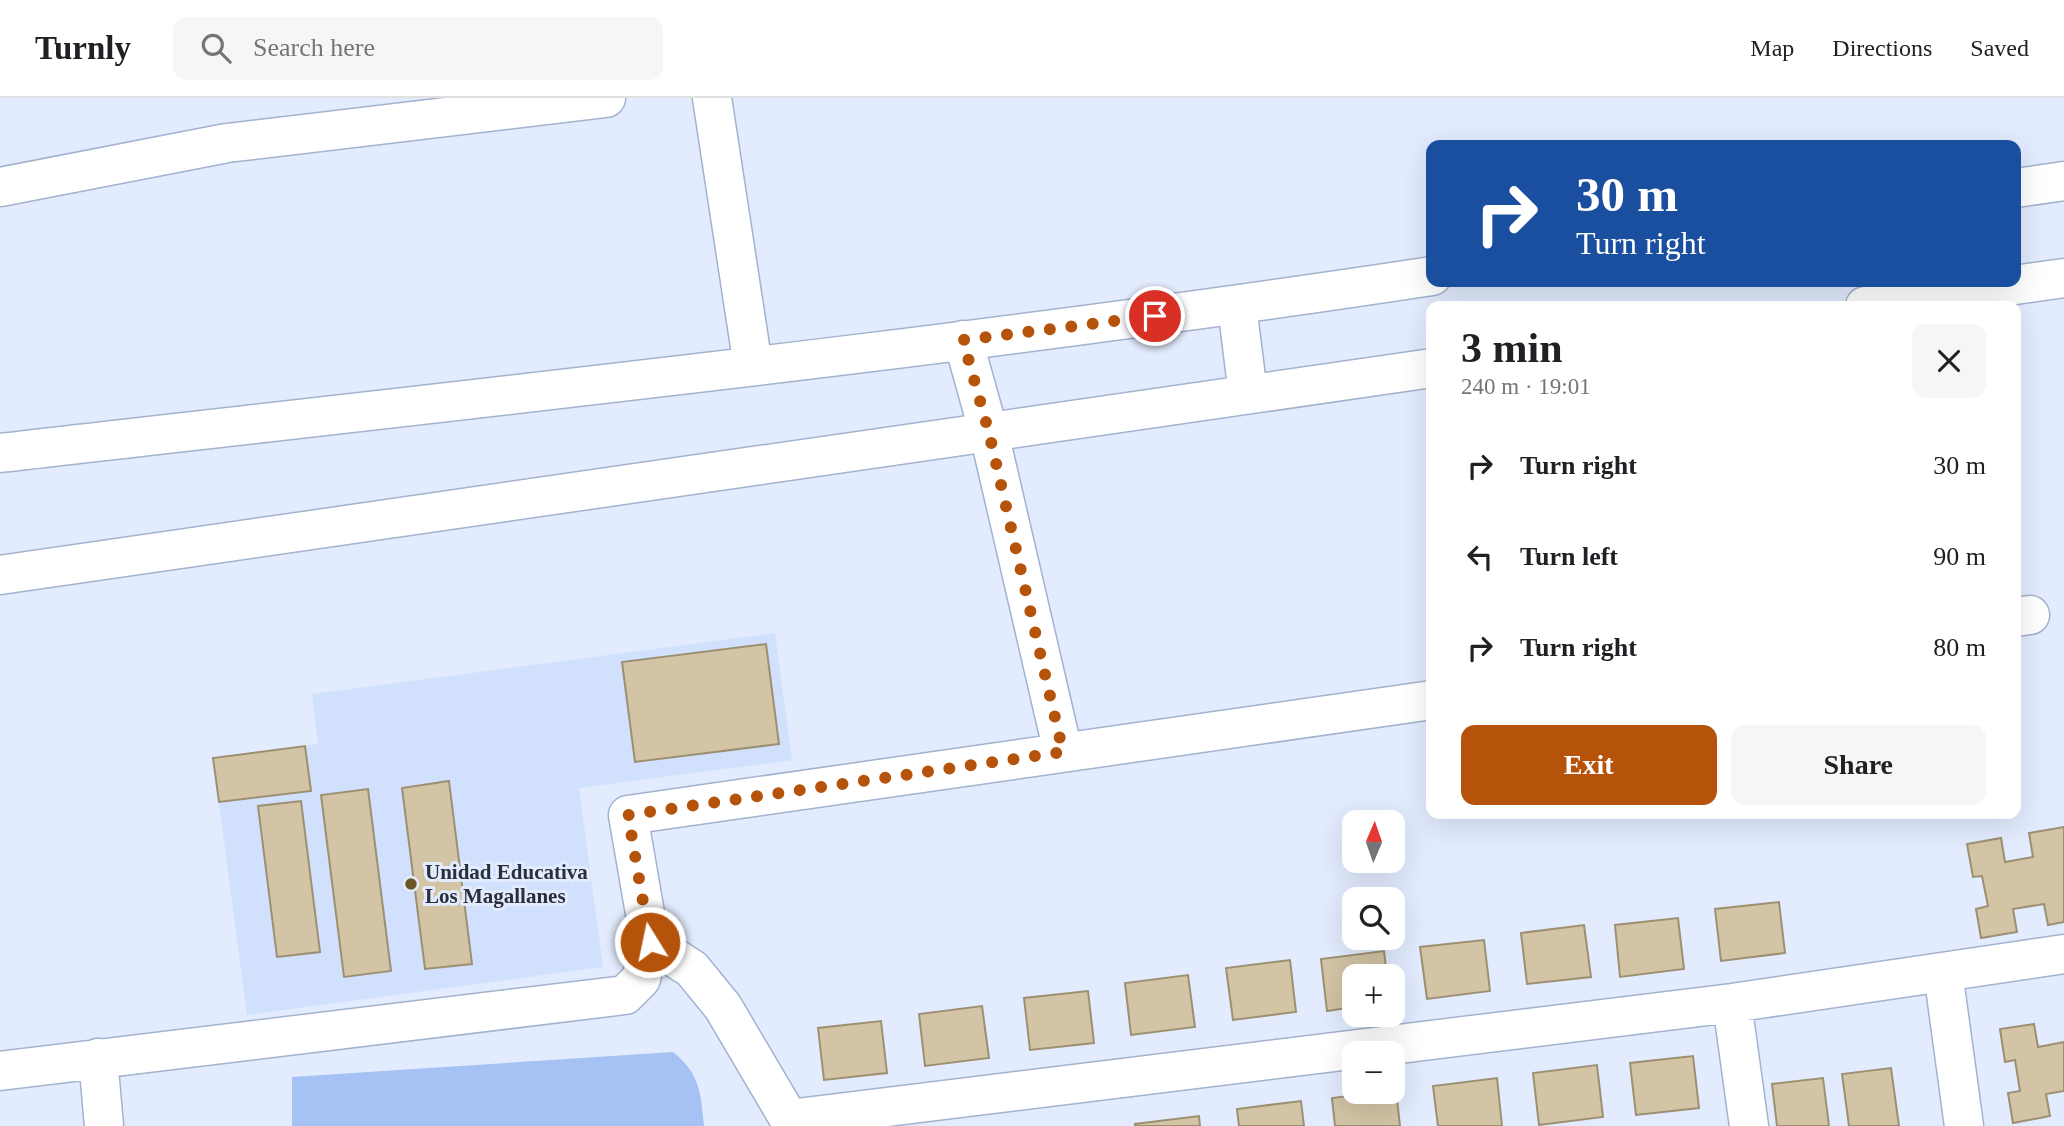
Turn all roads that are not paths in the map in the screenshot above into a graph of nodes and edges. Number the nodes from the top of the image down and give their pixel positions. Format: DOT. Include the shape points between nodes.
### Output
graph roads {
  1 [pos="606,98"];
  2 [pos="712,98"];
  3 [pos="2064,181"];
  4 [pos="0,187"];
  5 [pos="2021,187"];
  6 [pos="1426,277"];
  7 [pos="2064,278"];
  8 [pos="2021,284"];
  9 [pos="2000,287"];
  10 [pos="1901,301"];
  11 [pos="1237,306"];
  12 [pos="963,340"];
  13 [pos="753,366"];
  14 [pos="1426,369"];
  15 [pos="1248,394"];
  16 [pos="989,433"];
  17 [pos="0,453"];
  18 [pos="0,575"];
  19 [pos="1426,701"];
  20 [pos="1063,752"];
  21 [pos="650,942"];
  22 [pos="2064,954"];
  23 [pos="1943,972"];
  24 [pos="1732,1003"];
  25 [pos="98,1058"];
  26 [pos="0,1071"];
  27 [pos="789,1122"];
  28 [pos="104,1126"];
  29 [pos="1749,1126"];
  30 [pos="1964,1126"];
  1 -- 4 [label="street" via="227,143"];
  2 -- 13 [label="street"];
  3 -- 5 [label="street"];
  6 -- 11 [label="street"];
  7 -- 8 [label="street"];
  9 -- 10 [label="street"];
  11 -- 12 [label="street"];
  11 -- 15 [label="street"];
  12 -- 13 [label="street"];
  12 -- 16 [label="street"];
  13 -- 17 [label="street"];
  14 -- 15 [label="street"];
  15 -- 16 [label="street"];
  16 -- 18 [label="street"];
  16 -- 20 [label="street"];
  19 -- 20 [label="street"];
  20 -- 21 [label="street" via="628,815"];
  21 -- 25 [label="street" via="641,979 625,995"];
  21 -- 27 [label="street" via="692,969 723,1007"];
  22 -- 23 [label="street"];
  23 -- 24 [label="street"];
  23 -- 30 [label="street"];
  24 -- 27 [label="street"];
  24 -- 29 [label="street"];
  25 -- 26 [label="street"];
  25 -- 28 [label="street"];
}
